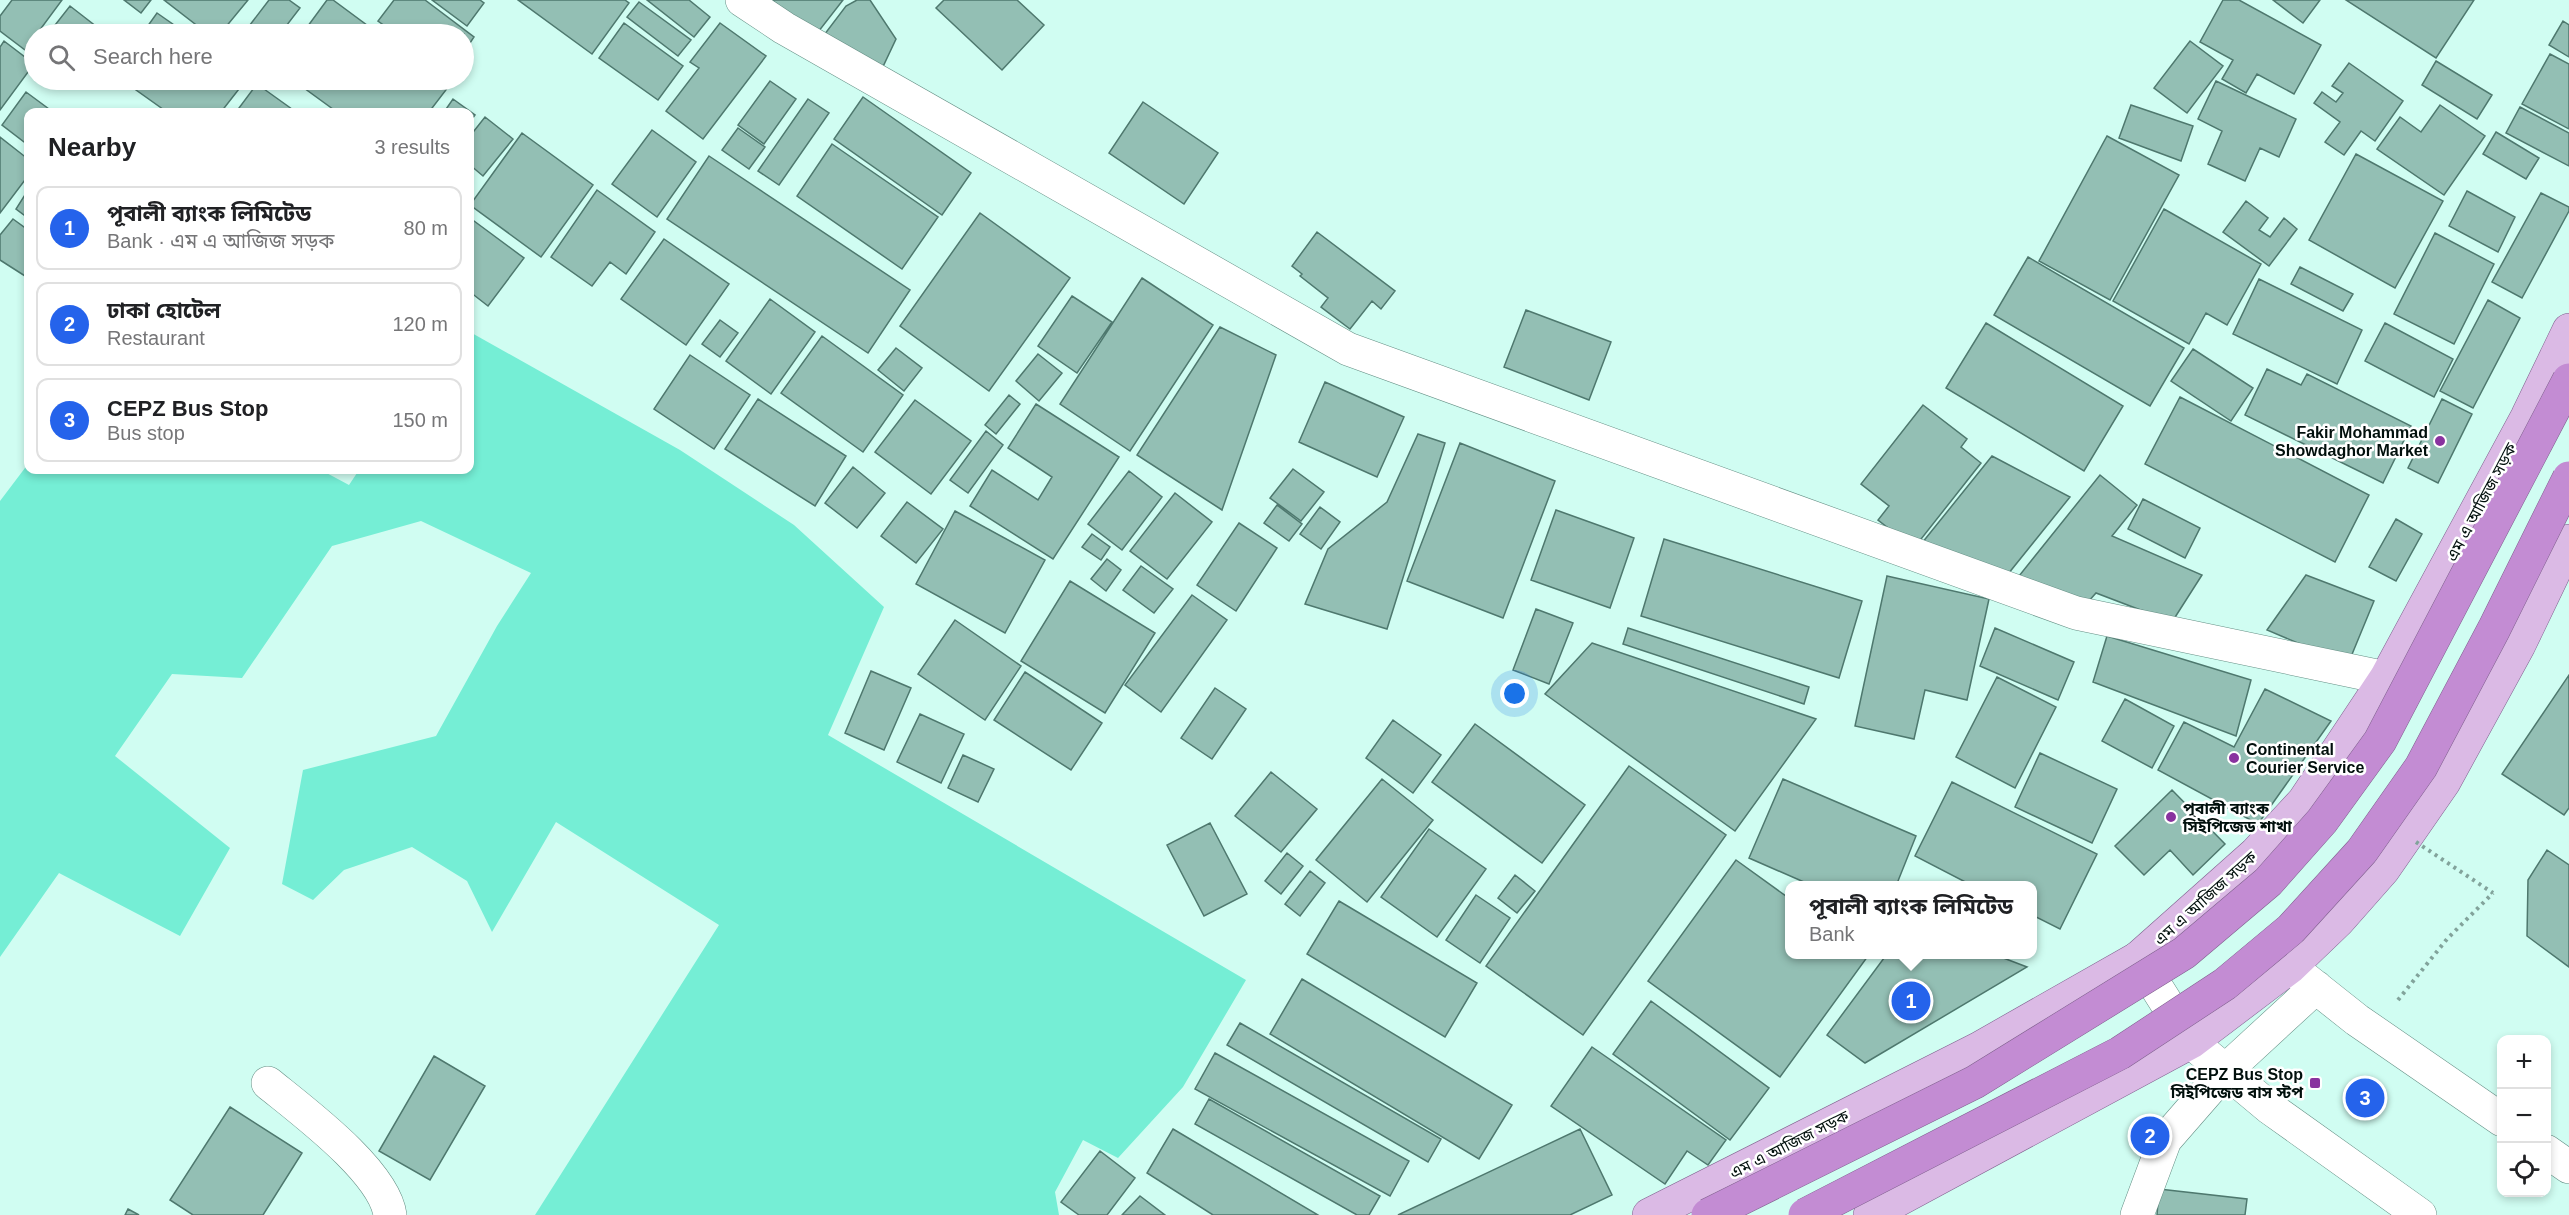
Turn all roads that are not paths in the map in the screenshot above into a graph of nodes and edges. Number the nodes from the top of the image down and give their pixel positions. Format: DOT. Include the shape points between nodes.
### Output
graph roads {
  1 [pos="742,0"];
  2 [pos="2569,330"];
  3 [pos="2569,380"];
  4 [pos="2569,478"];
  5 [pos="2569,541"];
  6 [pos="2386,678"];
  7 [pos="2139,958"];
  8 [pos="2290,967"];
  9 [pos="2316,987"];
  10 [pos="2191,1042"];
  11 [pos="2226,1070"];
  12 [pos="268,1083"];
  13 [pos="2497,1117"];
  14 [pos="2551,1154"];
  15 [pos="2569,1167"];
  16 [pos="390,1215"];
  17 [pos="1649,1215"];
  18 [pos="1708,1215"];
  19 [pos="1805,1215"];
  20 [pos="1870,1215"];
  21 [pos="2137,1215"];
  22 [pos="2420,1215"];
  1 -- 6 [label="street" via="794,34 1348,349 2076,613"];
  2 -- 6 [label="main road, এম এ আজিজ সড়ক" via="2522,427"];
  3 -- 18 [label="highway, bridge" via="2379,741 2322,821 2268,882 2184,953 1975,1082"];
  4 -- 19 [label="highway, bridge" via="2421,767 2362,852 2290,929 2224,984 2120,1053"];
  5 -- 8 [label="main road" via="2519,645 2444,782 2383,870"];
  6 -- 7 [label="main road, এম এ আজিজ সড়ক" via="2304,801 2256,853"];
  7 -- 10 [label="street"];
  7 -- 17 [label="main road, এম এ আজিজ সড়ক" via="1978,1049"];
  8 -- 9 [label="street"];
  8 -- 10 [label="main road"];
  9 -- 11 [label="street"];
  9 -- 13 [label="street"];
  10 -- 11 [label="street"];
  10 -- 20 [label="main road"];
  11 -- 21 [label="street" via="2165,1140"];
  11 -- 22 [label="street" via="2270,1108"];
  12 -- 16 [label="street" via="327,1131 374,1181"];
  14 -- 15 [label="street"];
}
